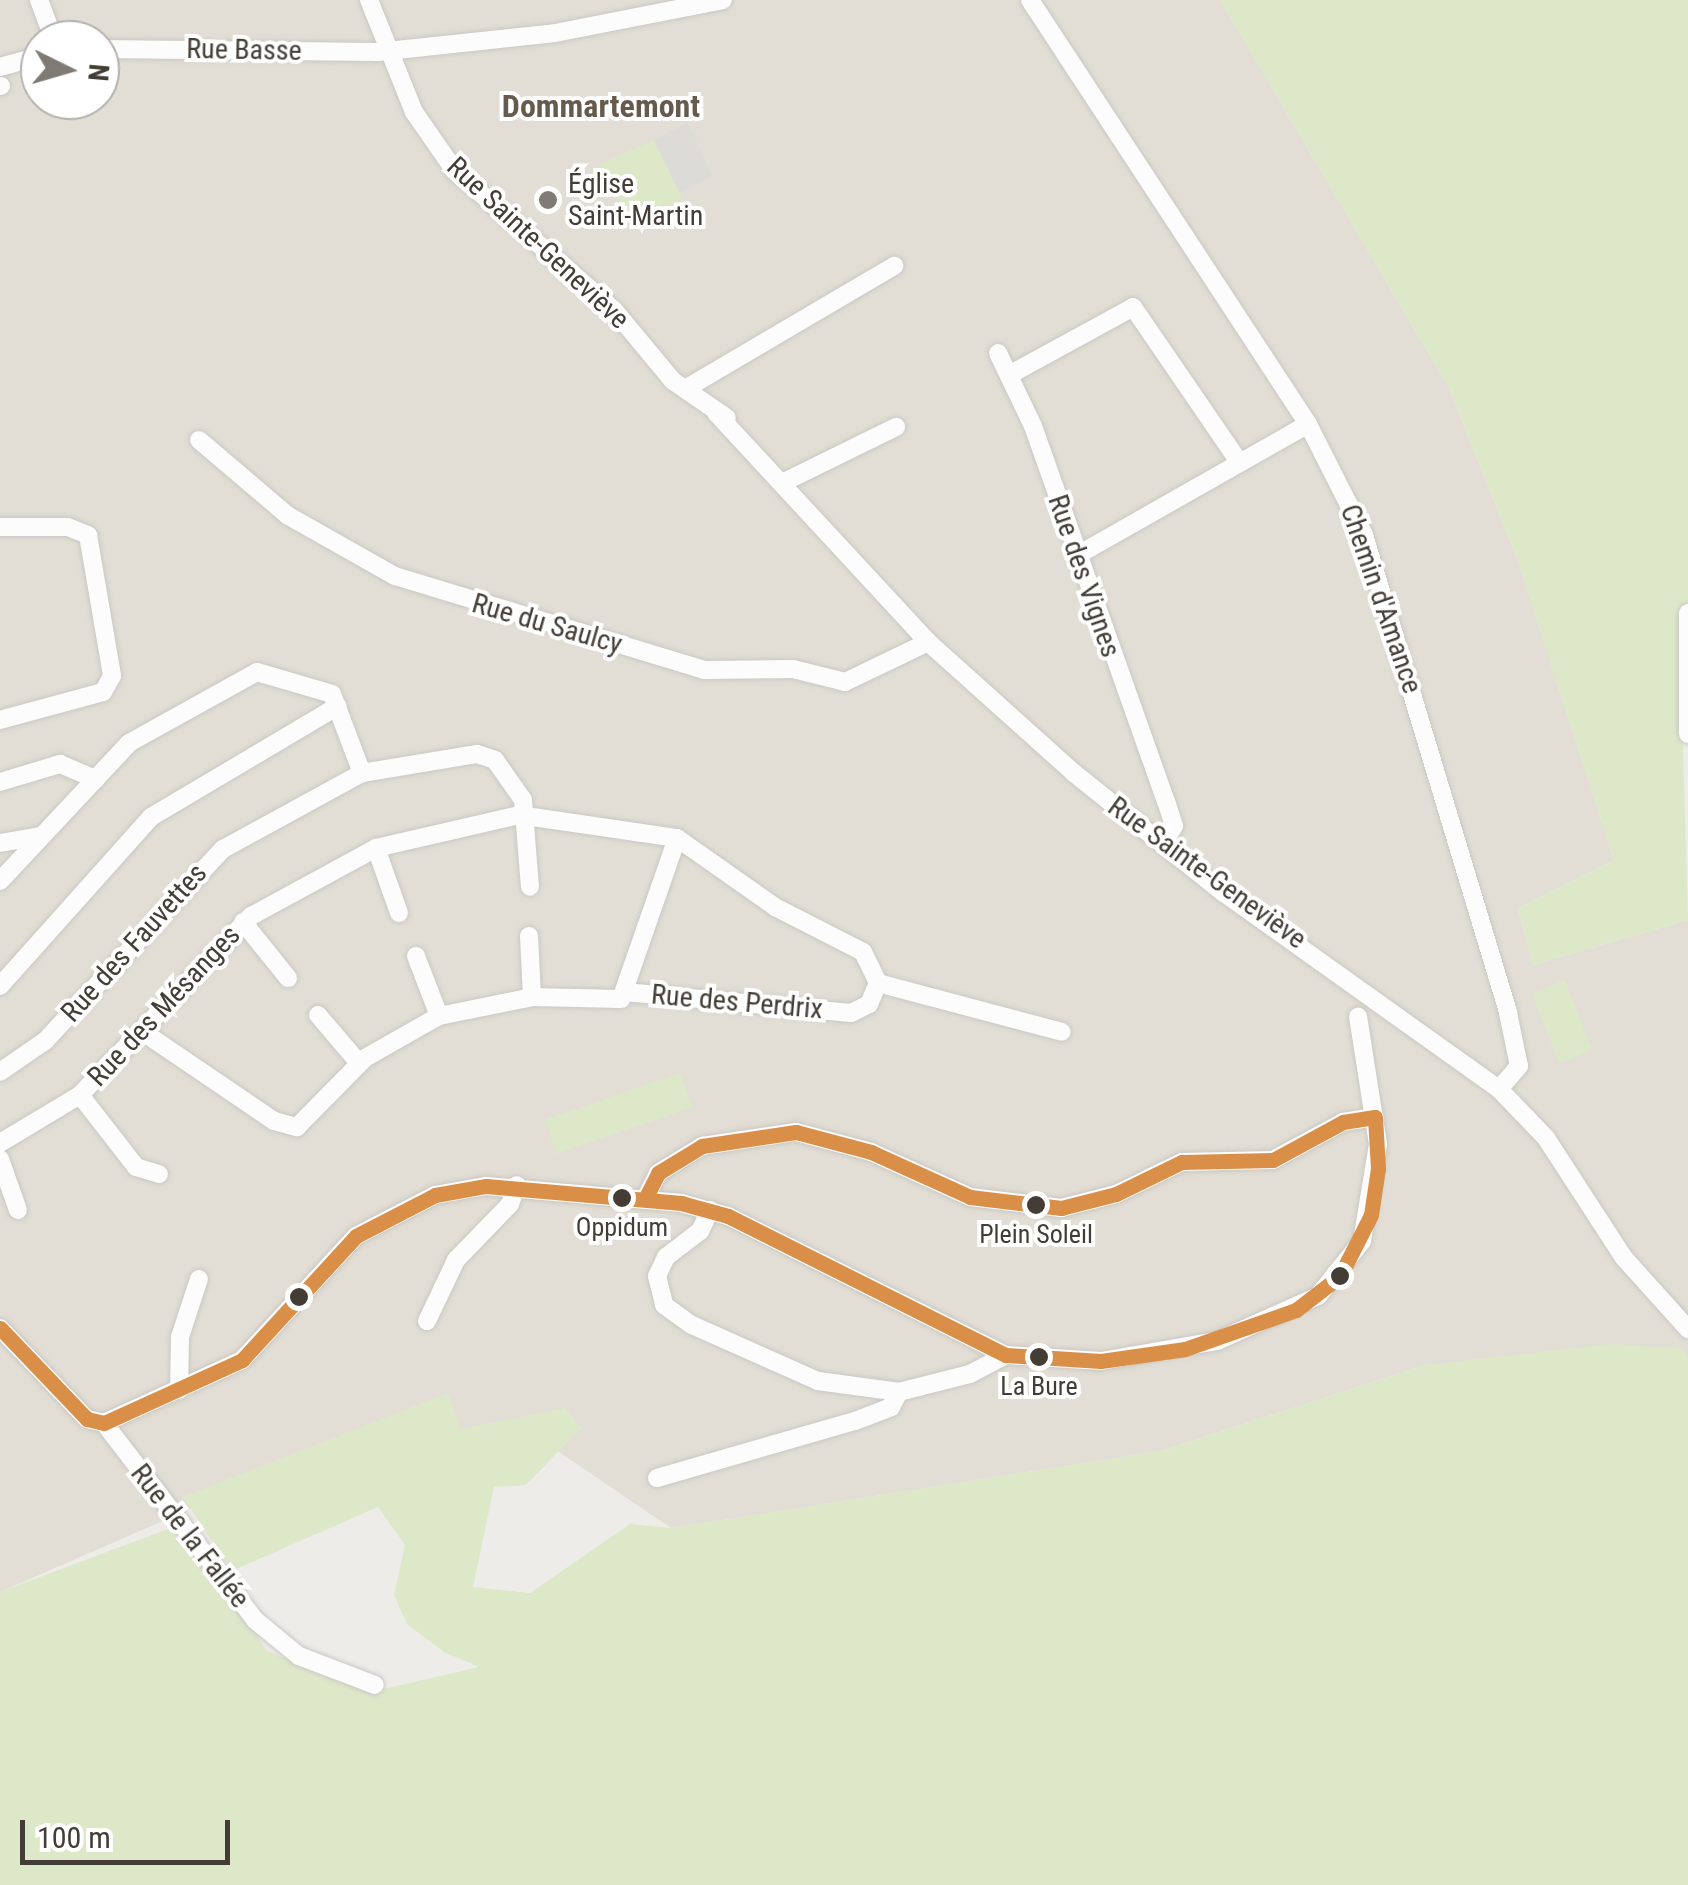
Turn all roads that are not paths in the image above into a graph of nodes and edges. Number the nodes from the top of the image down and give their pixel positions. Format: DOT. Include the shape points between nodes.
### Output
graph roads {
  1 [pos="368,0"];
  2 [pos="722,0"];
  3 [pos="1030,0"];
  4 [pos="120,48"];
  5 [pos="387,52"];
  6 [pos="894,266"];
  7 [pos="998,353"];
  8 [pos="1008,375"];
  9 [pos="684,389"];
  10 [pos="1308,424"];
  11 [pos="896,427"];
  12 [pos="199,440"];
  13 [pos="1238,462"];
  14 [pos="784,482"];
  15 [pos="0,527"];
  16 [pos="1076,556"];
  17 [pos="1688,613"];
  18 [pos="928,642"];
  19 [pos="338,706"];
  20 [pos="0,720"];
  21 [pos="1688,734"];
  22 [pos="362,773"];
  23 [pos="96,780"];
  24 [pos="0,782"];
  25 [pos="524,814"];
  26 [pos="41,836"];
  27 [pos="1160,836"];
  28 [pos="677,838"];
  29 [pos="0,843"];
  30 [pos="376,848"];
  31 [pos="0,882"];
  32 [pos="530,887"];
  33 [pos="400,912"];
  34 [pos="243,922"];
  35 [pos="529,936"];
  36 [pos="416,956"];
  37 [pos="288,978"];
  38 [pos="878,983"];
  39 [pos="0,986"];
  40 [pos="625,992"];
  41 [pos="532,996"];
  42 [pos="318,1015"];
  43 [pos="439,1016"];
  44 [pos="1358,1017"];
  45 [pos="143,1032"];
  46 [pos="1062,1032"];
  47 [pos="359,1063"];
  48 [pos="0,1072"];
  49 [pos="1499,1089"];
  50 [pos="80,1094"];
  51 [pos="1375,1117"];
  52 [pos="0,1144"];
  53 [pos="0,1159"];
  54 [pos="159,1174"];
  55 [pos="517,1185"];
  56 [pos="645,1199"];
  57 [pos="18,1210"];
  58 [pos="710,1210"];
  59 [pos="199,1279"];
  60 [pos="427,1322"];
  61 [pos="0,1328"];
  62 [pos="1687,1328"];
  63 [pos="1006,1355"];
  64 [pos="178,1390"];
  65 [pos="899,1392"];
  66 [pos="104,1423"];
  67 [pos="657,1478"];
  68 [pos="375,1685"];
  1 -- 5 [label="street, Rue Sainte-Geneviève"];
  2 -- 5 [label="street, Rue Basse" via="555,33"];
  3 -- 10 [label="street, Chemin d'Amance"];
  4 -- 5 [label="street, Rue Basse"];
  5 -- 9 [label="street, Rue Sainte-Geneviève" via="414,112 456,170 577,275"];
  6 -- 9 [label="street"];
  7 -- 8 [label="street, Rue des Vignes"];
  8 -- 13 [label="street" via="1132,307"];
  8 -- 16 [label="street, Rue des Vignes" via="1033,426"];
  9 -- 14 [label="street, Rue Sainte-Geneviève" via="748,438"];
  10 -- 13 [label="street"];
  10 -- 49 [label="street, Chemin d'Amance" via="1385,591 1488,943 1518,1061"];
  11 -- 14 [label="street"];
  12 -- 18 [label="street, Rue du Saulcy" via="287,515 394,576 704,670 793,669 845,682"];
  13 -- 16 [label="street"];
  14 -- 18 [label="street, Rue Sainte-Geneviève"];
  15 -- 20 [label="street" via="68,527 88,535 112,676 102,692"];
  16 -- 27 [label="street, Rue des Vignes" via="1174,826"];
  17 -- 21 [label="street"];
  18 -- 27 [label="street, Rue Sainte-Geneviève" via="1074,773"];
  19 -- 22 [label="street"];
  19 -- 23 [label="street" via="326,688 257,672 129,743"];
  19 -- 39 [label="street" via="151,817"];
  22 -- 25 [label="street, Rue des Fauvettes" via="486,755 523,800"];
  22 -- 48 [label="street, Rue des Fauvettes" via="223,850 45,1041"];
  23 -- 24 [label="street" via="60,764"];
  23 -- 26 [label="street"];
  25 -- 28 [label="street, Rue des Mésanges"];
  25 -- 30 [label="street, Rue des Mésanges"];
  25 -- 32 [label="street"];
  26 -- 29 [label="street"];
  26 -- 31 [label="street"];
  27 -- 49 [label="street, Rue Sainte-Geneviève" via="1224,892"];
  28 -- 38 [label="street" via="775,907 863,952"];
  28 -- 40 [label="street"];
  30 -- 33 [label="street"];
  30 -- 34 [label="street, Rue des Mésanges"];
  34 -- 37 [label="street"];
  34 -- 45 [label="street, Rue des Mésanges"];
  35 -- 41 [label="street"];
  36 -- 43 [label="street"];
  38 -- 40 [label="street, Rue des Perdrix" via="868,1004 851,1012"];
  38 -- 46 [label="street"];
  40 -- 41 [label="street" via="611,1003"];
  41 -- 43 [label="street"];
  42 -- 47 [label="street"];
  43 -- 47 [label="street"];
  44 -- 51 [label="street"];
  45 -- 47 [label="street" via="289,1128"];
  45 -- 50 [label="street, Rue des Mésanges"];
  49 -- 62 [label="street, Rue Sainte-Geneviève" via="1546,1138 1624,1258"];
  50 -- 52 [label="street, Rue des Mésanges"];
  50 -- 54 [label="street" via="136,1166"];
  51 -- 56 [label="street" via="1344,1122 1273,1160 1182,1162 1116,1194 1061,1208 970,1196 870,1152 796,1132 702,1146 658,1173"];
  51 -- 63 [label="street" via="1378,1168 1362,1241 1340,1276 1296,1310 1217,1341 1143,1356 1070,1362"];
  53 -- 57 [label="street"];
  55 -- 56 [label="street"];
  55 -- 60 [label="street" via="510,1204 456,1260"];
  55 -- 64 [label="street" via="450,1190 390,1215 327,1261 250,1354"];
  56 -- 58 [label="street"];
  58 -- 63 [label="street"];
  58 -- 65 [label="street" via="700,1230 660,1266 658,1289 669,1312 802,1376"];
  59 -- 64 [label="street" via="180,1337"];
  61 -- 66 [label="street, Rue de la Fallée" via="87,1419"];
  63 -- 65 [label="street" via="970,1374"];
  64 -- 66 [label="street"];
  65 -- 67 [label="street" via="891,1406 855,1421"];
  66 -- 68 [label="street, Rue de la Fallée" via="254,1620 299,1656"];
}
